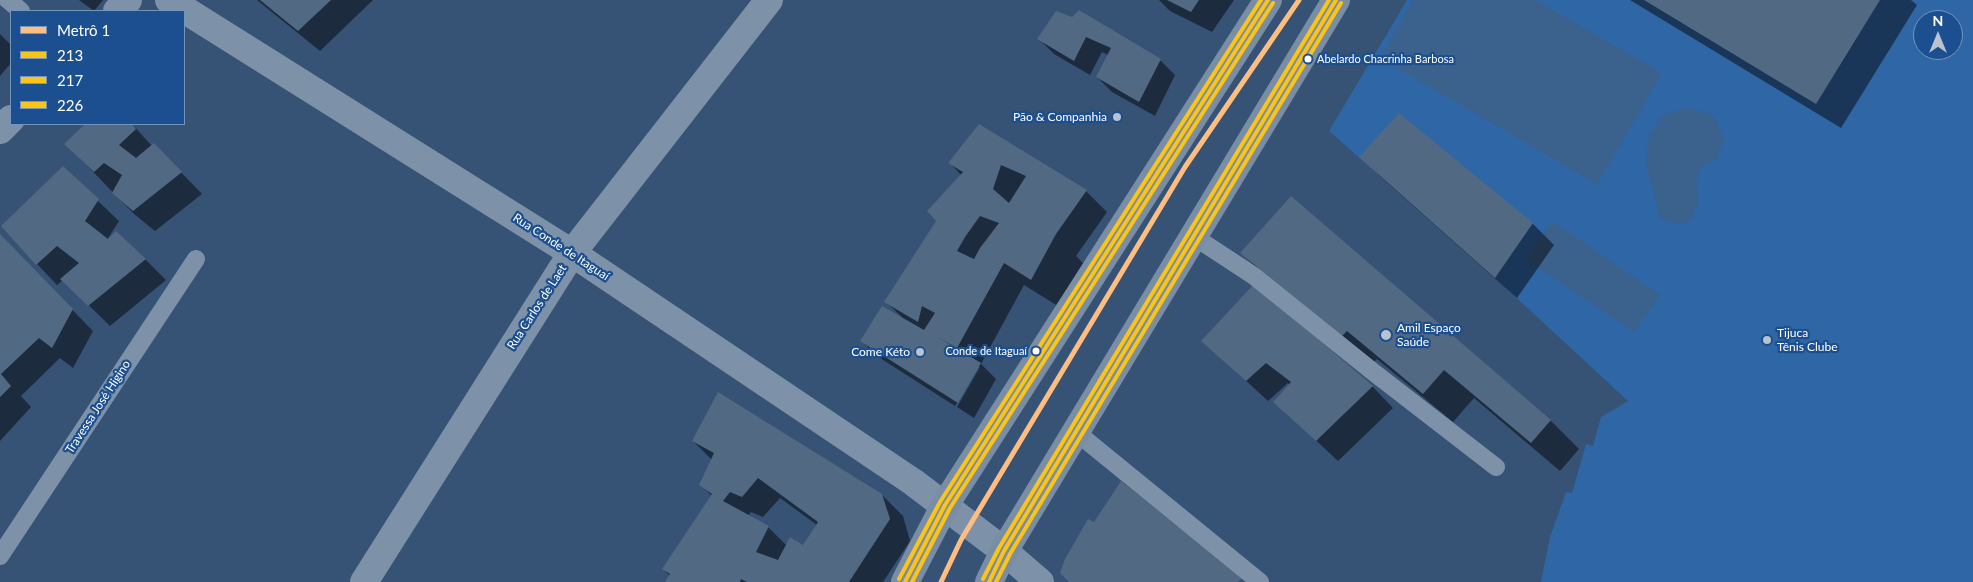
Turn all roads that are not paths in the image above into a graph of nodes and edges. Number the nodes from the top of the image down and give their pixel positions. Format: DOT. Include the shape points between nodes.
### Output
graph roads {
  1 [pos="8,0"];
  2 [pos="128,0"];
  3 [pos="169,0"];
  4 [pos="769,0"];
  5 [pos="1268,0"];
  6 [pos="1336,0"];
  7 [pos="20,10"];
  8 [pos="118,10"];
  9 [pos="185,10"];
  10 [pos="185,10"];
  11 [pos="10,120"];
  12 [pos="0,130"];
  13 [pos="1193,236"];
  14 [pos="572,253"];
  15 [pos="196,259"];
  16 [pos="1076,432"];
  17 [pos="1496,467"];
  18 [pos="945,504"];
  19 [pos="1004,551"];
  20 [pos="0,556"];
  21 [pos="364,582"];
  22 [pos="905,582"];
  23 [pos="989,582"];
  24 [pos="1040,582"];
  25 [pos="1260,582"];
  1 -- 7 [label="lane"];
  2 -- 8 [label="street"];
  3 -- 9 [label="street, Rua Conde de Itaguaí"];
  4 -- 14 [label="street, Rua Carlos de Laet"];
  5 -- 18 [label="main road"];
  6 -- 13 [label="main road"];
  10 -- 14 [label="street, Rua Conde de Itaguaí"];
  11 -- 12 [label="street"];
  13 -- 16 [label="main road"];
  13 -- 17 [label="lane" via="1254,276"];
  14 -- 18 [label="street, Rua Conde de Itaguaí"];
  14 -- 21 [label="street, Rua Carlos de Laet"];
  15 -- 20 [label="lane, Travessa José Higino"];
  16 -- 19 [label="main road"];
  16 -- 25 [label="lane"];
  18 -- 19 [label="street, Rua Conde de Itaguaí"];
  18 -- 22 [label="main road"];
  19 -- 23 [label="main road"];
  19 -- 24 [label="street, Rua Conde de Itaguaí"];
}
